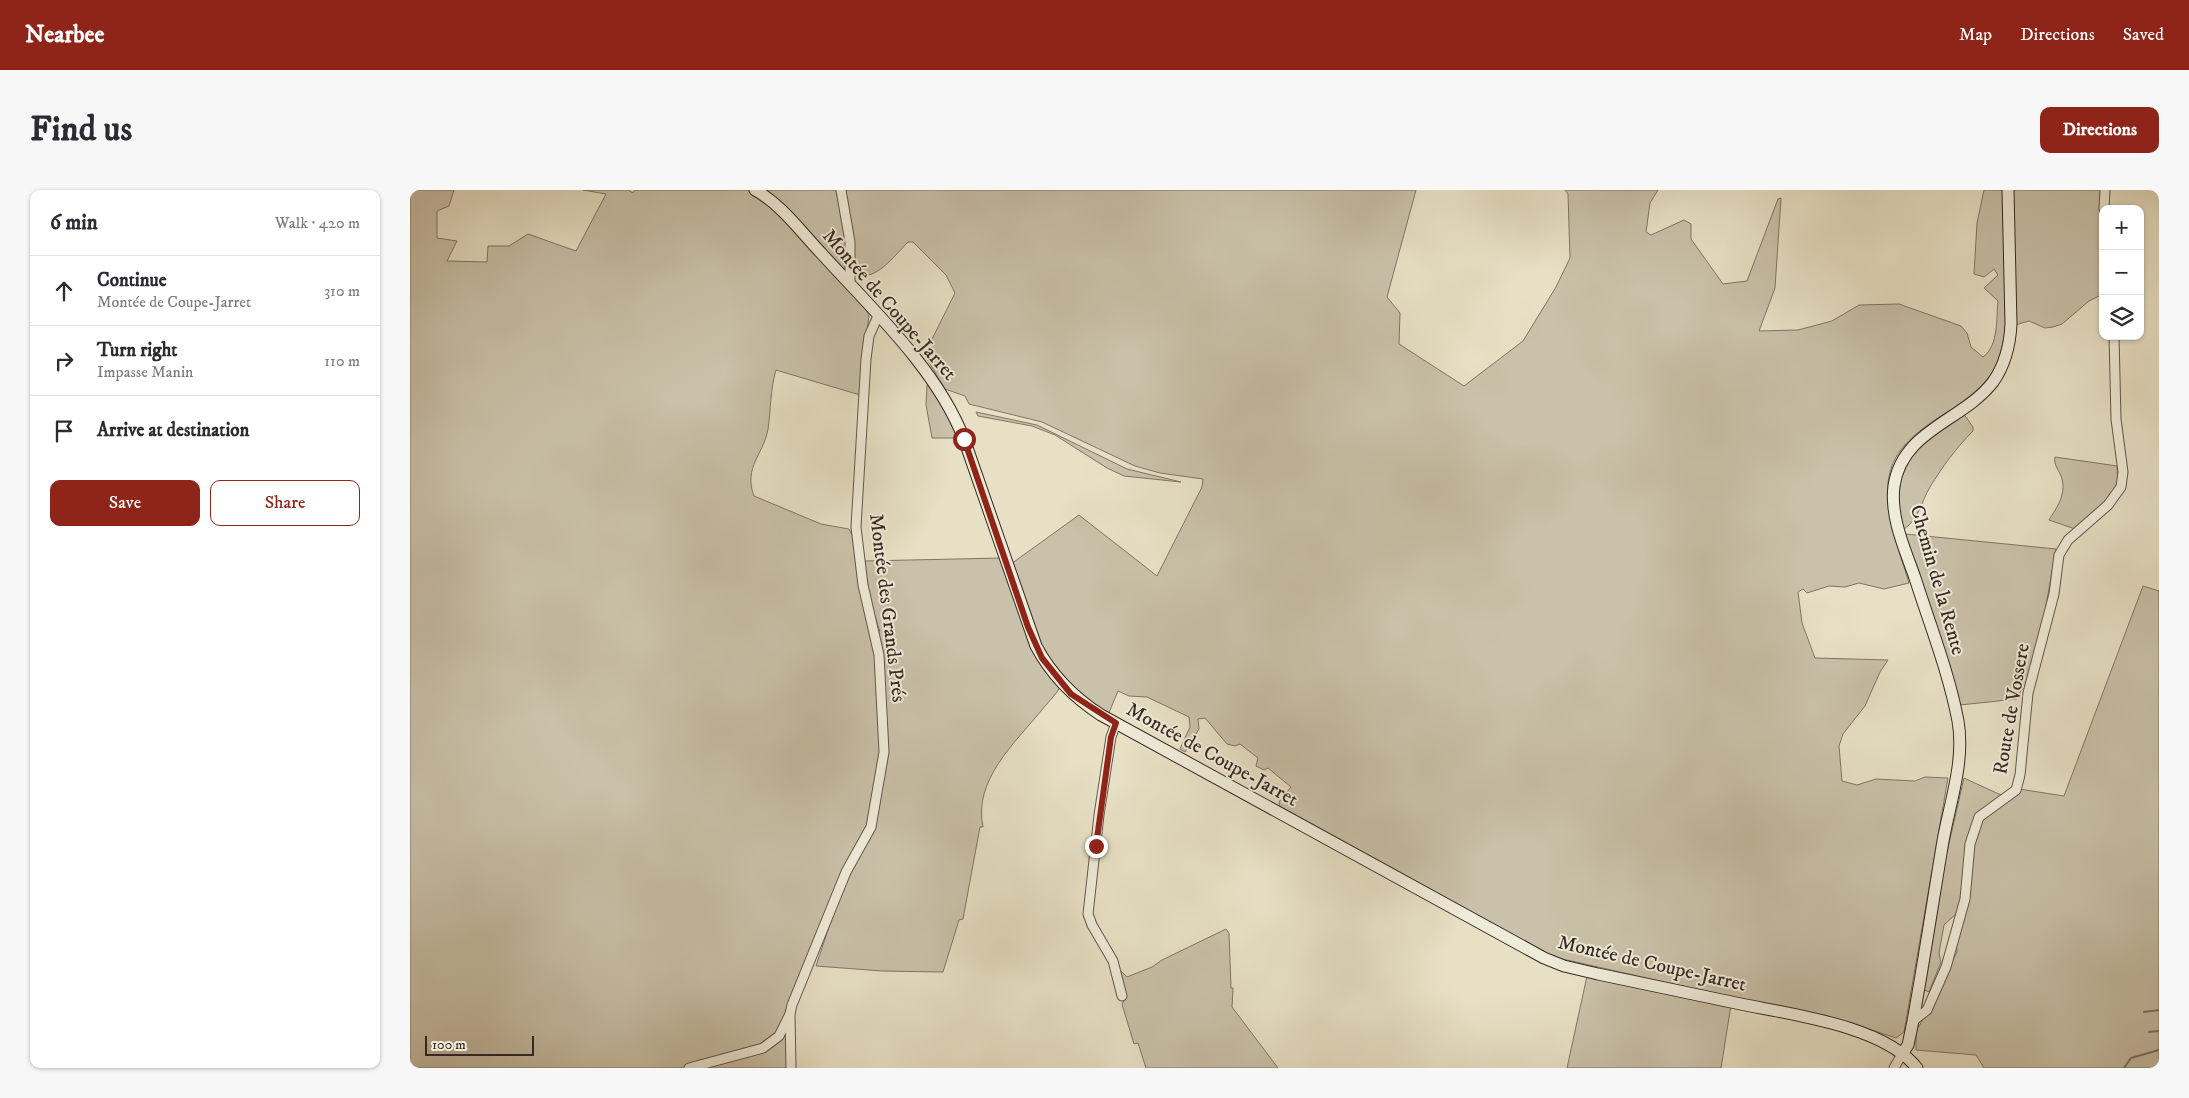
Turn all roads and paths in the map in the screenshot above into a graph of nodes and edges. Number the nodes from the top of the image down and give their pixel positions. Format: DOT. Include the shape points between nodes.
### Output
graph roads {
  1 [pos="755,190"];
  2 [pos="840,190"];
  3 [pos="2008,190"];
  4 [pos="2105,190"];
  5 [pos="2104,205"];
  6 [pos="850,285"];
  7 [pos="878,316"];
  8 [pos="2114,340"];
  9 [pos="1116,723"];
  10 [pos="1122,996"];
  11 [pos="790,1014"];
  12 [pos="1913,1021"];
  13 [pos="1902,1054"];
  14 [pos="689,1068"];
  15 [pos="792,1068"];
  16 [pos="1894,1068"];
  17 [pos="1917,1068"];
  1 -- 6 [label="main road, Montée de Coupe-Jarret" via="774,204"];
  2 -- 6 [label="street" via="850,242"];
  3 -- 12 [label="main road, Chemin de la Rente" via="2011,324 2009,345 2001,369 1978,398 1914,444 1894,486 1897,525 1958,722 1955,786"];
  4 -- 5 [label="street"];
  6 -- 7 [label="main road, Montée de Coupe-Jarret"];
  7 -- 9 [label="main road, Montée de Coupe-Jarret" via="937,386 958,421 1028,627 1042,658 1071,694"];
  7 -- 11 [label="street, Montée des Grands Prés" via="866,359 856,527 863,585 880,656 883,766 871,827 846,872"];
  8 -- 12 [label="street, Route de Vossere" via="2116,432 2123,472 2121,487 2108,505 2068,540 2058,556 2054,594 2028,694 2016,790 1979,817 1970,844 1965,899 1946,967 1927,1010"];
  9 -- 10 [label="street" via="1099,815 1088,914 1113,961"];
  9 -- 13 [label="main road, Montée de Coupe-Jarret" via="1549,960 1598,974 1836,1024 1866,1034"];
  11 -- 14 [label="street" via="779,1036 763,1048"];
  11 -- 15 [label="street, Montée des Grands Prés"];
  12 -- 13 [label="main road, Chemin de la Rente" via="1908,1045"];
  13 -- 16 [label="street"];
  13 -- 17 [label="main road, Montée de Coupe-Jarret"];
}
